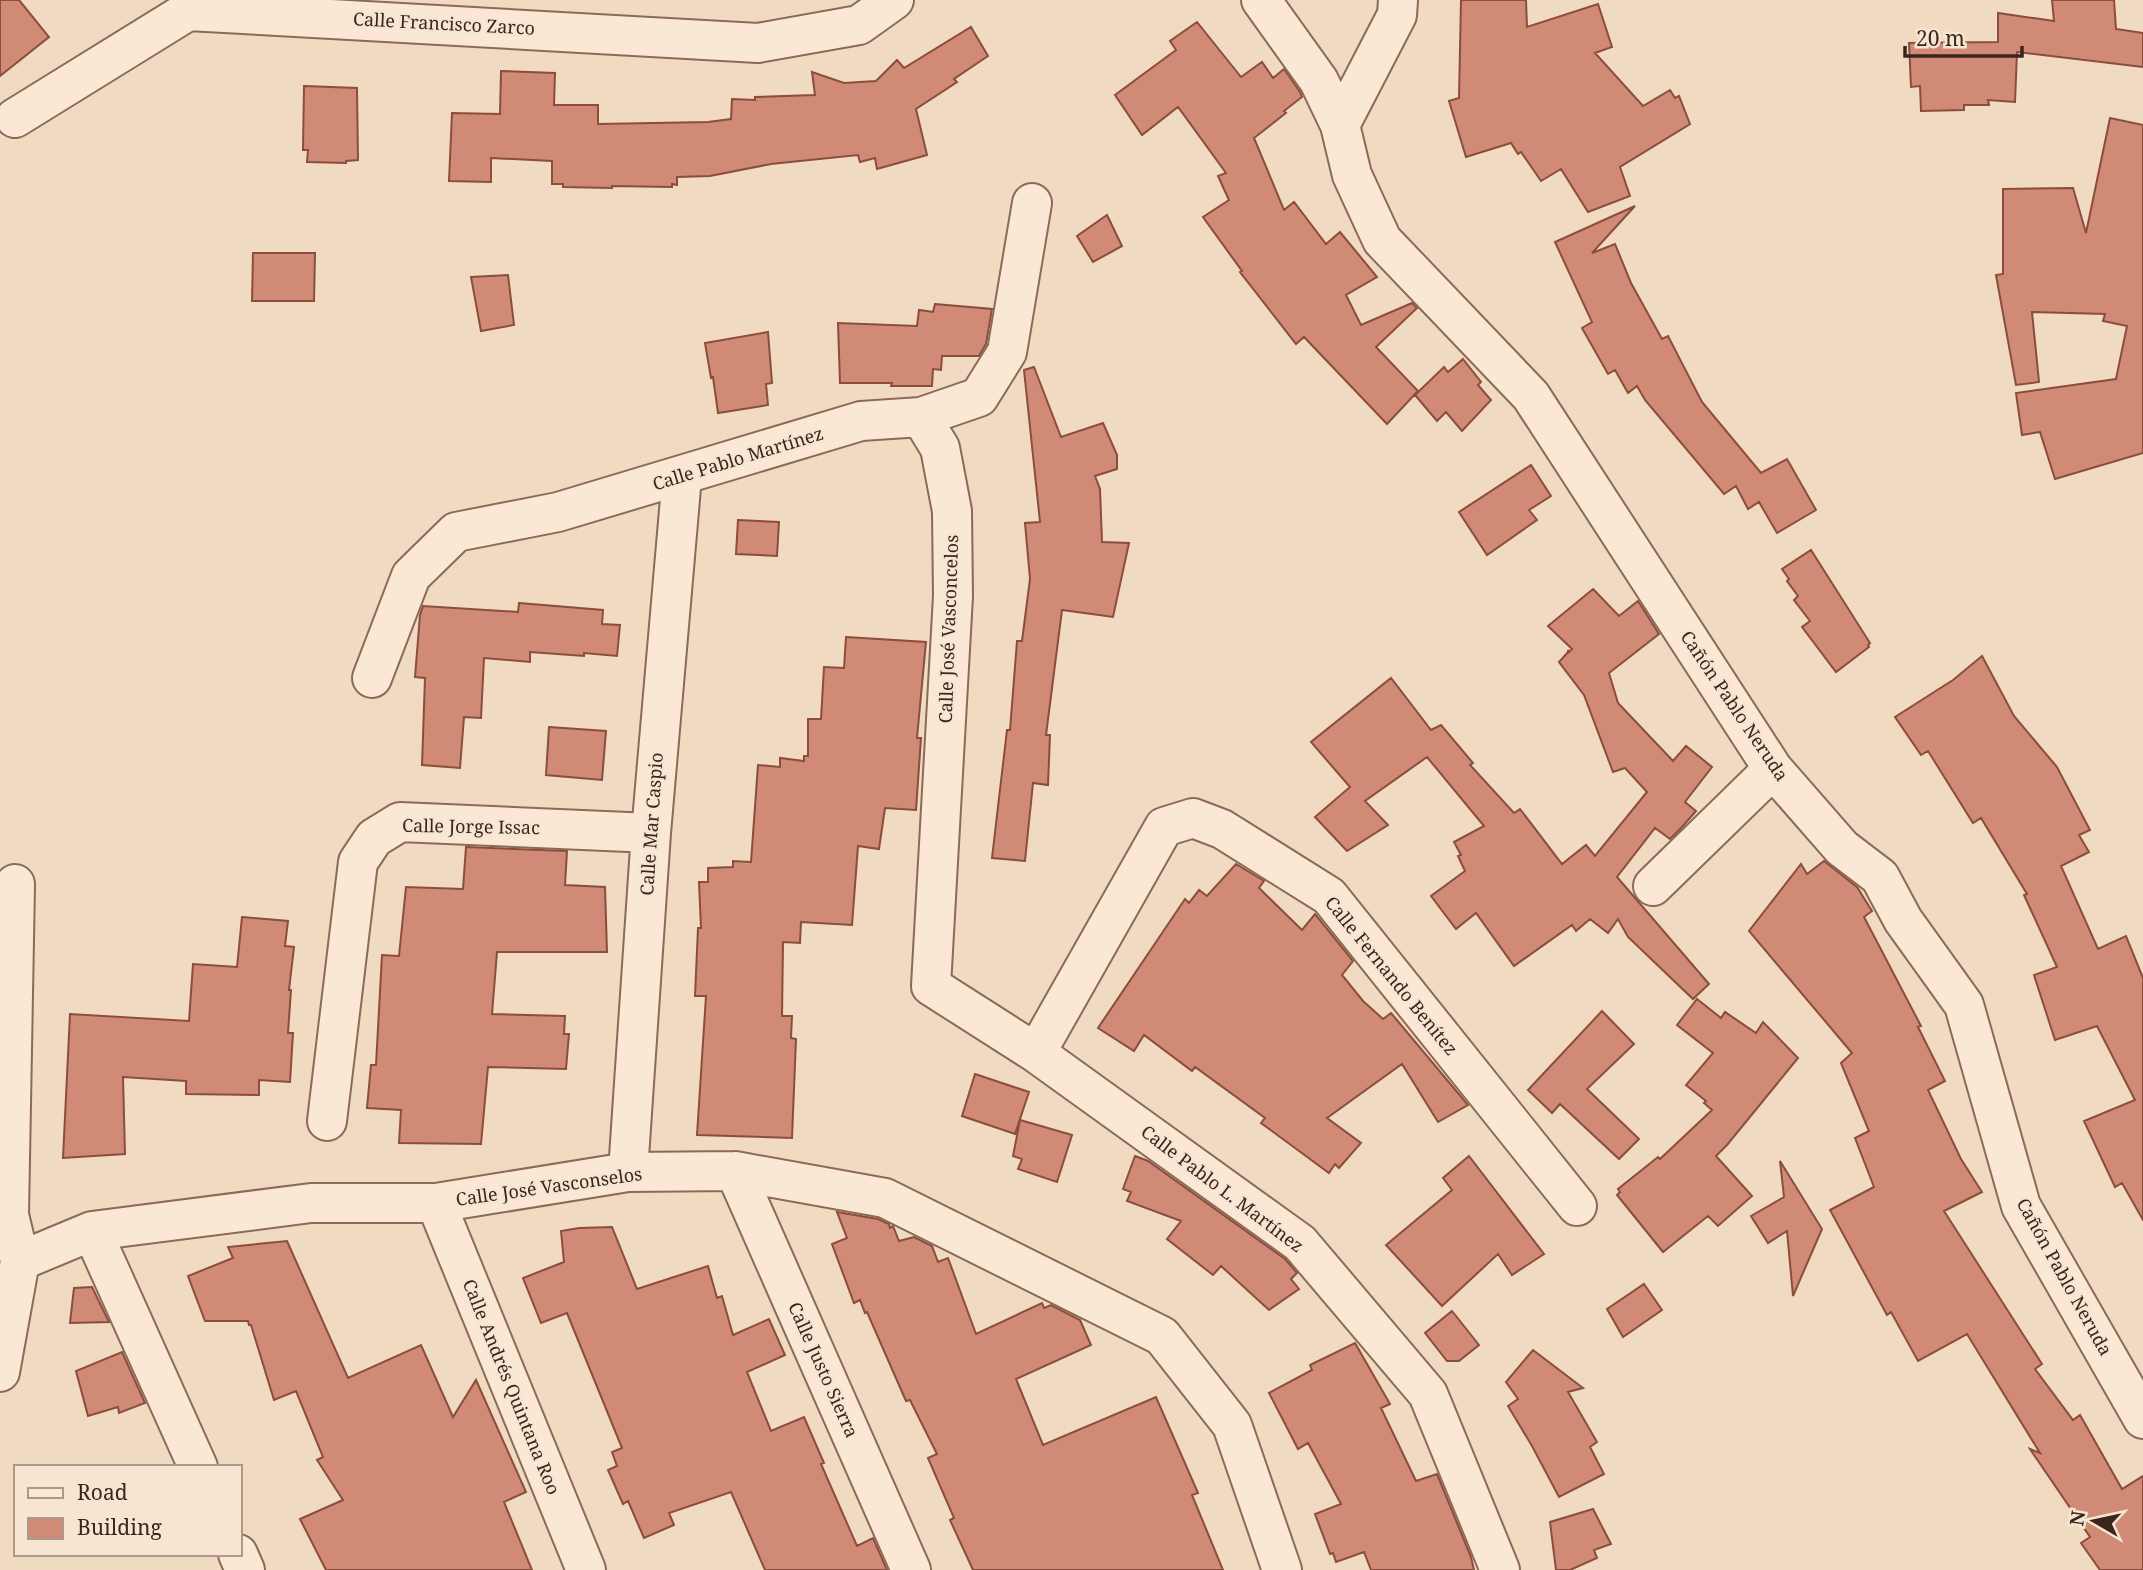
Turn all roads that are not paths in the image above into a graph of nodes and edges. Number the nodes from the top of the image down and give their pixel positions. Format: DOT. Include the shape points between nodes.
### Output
graph roads {
  1 [pos="894,0"];
  2 [pos="1261,0"];
  3 [pos="1398,0"];
  4 [pos="186,6"];
  5 [pos="451,12"];
  6 [pos="15,118"];
  7 [pos="1340,125"];
  8 [pos="1032,203"];
  9 [pos="921,417"];
  10 [pos="682,476"];
  11 [pos="372,678"];
  12 [pos="1773,769"];
  13 [pos="651,833"];
  14 [pos="15,884"];
  15 [pos="1653,886"];
  16 [pos="931,986"];
  17 [pos="1036,1053"];
  18 [pos="327,1121"];
  19 [pos="735,1171"];
  20 [pos="628,1172"];
  21 [pos="436,1203"];
  22 [pos="1577,1206"];
  23 [pos="4,1217"];
  24 [pos="92,1231"];
  25 [pos="20,1261"];
  26 [pos="0,1372"];
  27 [pos="2143,1419"];
  28 [pos="197,1465"];
  29 [pos="586,1570"];
  30 [pos="911,1570"];
  31 [pos="1282,1570"];
  32 [pos="1500,1570"];
  1 -- 5 [label="street, Calle Francisco Zarco" via="859,25 758,43"];
  2 -- 7 [label="street, Cañón Pablo Neruda" via="1319,81"];
  3 -- 7 [label="street" via="1397,15"];
  4 -- 5 [label="street, Calle Francisco Zarco"];
  4 -- 6 [label="street, Calle Francisco Zarco"];
  7 -- 12 [label="street, Cañón Pablo Neruda" via="1352,175 1382,240 1531,396"];
  8 -- 9 [label="street" via="1007,352 979,397"];
  9 -- 10 [label="street, Calle Pablo Martínez" via="861,421"];
  9 -- 16 [label="street, Calle José Vasconcelos" via="940,448 952,511 953,596"];
  10 -- 11 [label="street, Calle Pablo Martínez" via="558,512 456,532 411,576"];
  10 -- 13 [label="street, Calle Mar Caspio"];
  12 -- 15 [label="street"];
  12 -- 27 [label="street, Cañón Pablo Neruda" via="1842,848 1880,877 1903,920 1964,1005 2021,1206"];
  13 -- 18 [label="street, Calle Jorge Issac" via="400,822 374,838 358,862"];
  13 -- 20 [label="street, Calle Mar Caspio"];
  14 -- 23 [label="street"];
  16 -- 17 [label="street, Calle Pablo L. Martínez"];
  17 -- 22 [label="street, Calle Fernando Benítez" via="1164,827 1193,818 1222,829 1329,896"];
  17 -- 32 [label="street, Calle Pablo L. Martínez" via="1300,1243 1427,1394"];
  19 -- 20 [label="street, Calle José Vasconselos"];
  19 -- 30 [label="street, Calle Justo Sierra"];
  19 -- 31 [label="street, Calle José Vasconselos" via="885,1198 1162,1336 1231,1425"];
  20 -- 21 [label="street, Calle José Vasconselos"];
  21 -- 24 [label="street, Calle José Vasconselos" via="311,1203"];
  21 -- 29 [label="street, Calle Andrés Quintana Roo"];
  23 -- 25 [label="street"];
  24 -- 25 [label="street, Calle José Vasconselos"];
  24 -- 28 [label="street"];
  25 -- 26 [label="street"];
}
